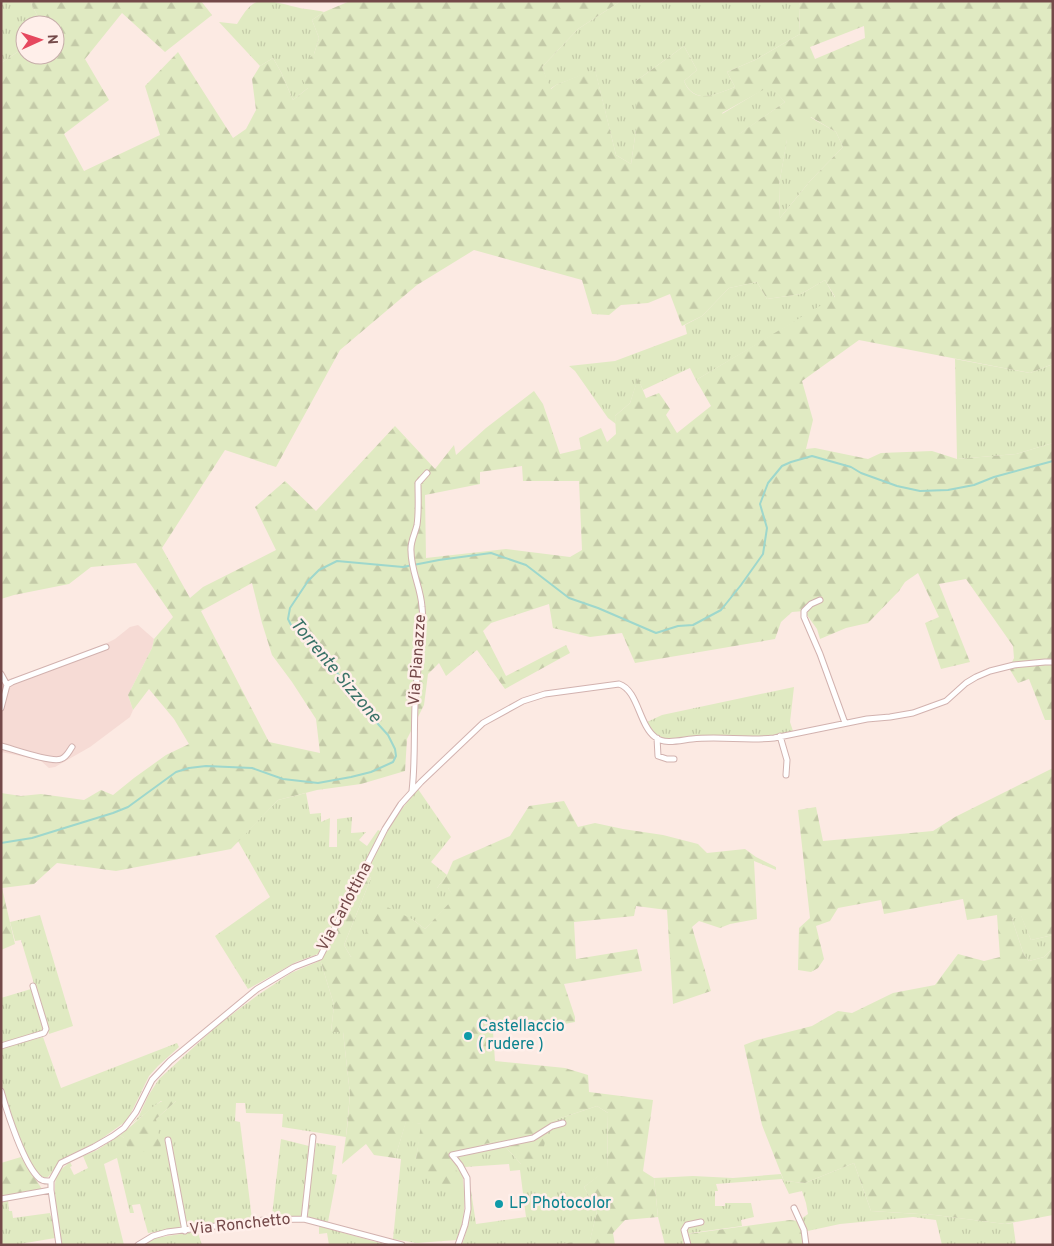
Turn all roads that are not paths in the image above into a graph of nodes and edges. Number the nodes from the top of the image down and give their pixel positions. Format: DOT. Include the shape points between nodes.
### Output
graph roads {
  1 [pos="427,473"];
  2 [pos="820,600"];
  3 [pos="106,647"];
  4 [pos="1053,662"];
  5 [pos="1,674"];
  6 [pos="6,685"];
  7 [pos="1,708"];
  8 [pos="845,723"];
  9 [pos="780,736"];
  10 [pos="656,738"];
  11 [pos="1,746"];
  12 [pos="72,746"];
  13 [pos="674,759"];
  14 [pos="786,775"];
  15 [pos="412,792"];
  16 [pos="32,986"];
  17 [pos="1,1046"];
  18 [pos="1,1091"];
  19 [pos="563,1123"];
  20 [pos="313,1137"];
  21 [pos="168,1140"];
  22 [pos="52,1181"];
  23 [pos="51,1190"];
  24 [pos="1,1199"];
  25 [pos="794,1208"];
  26 [pos="304,1219"];
  27 [pos="701,1222"];
  28 [pos="185,1231"];
  29 [pos="59,1245"];
  30 [pos="138,1245"];
  31 [pos="402,1245"];
  32 [pos="458,1245"];
  33 [pos="688,1245"];
  34 [pos="806,1245"];
  1 -- 15 [label="street, Via Pianazze" via="418,483 417,525 410,549 423,608 414,714"];
  2 -- 8 [label="street" via="804,611 804,617"];
  3 -- 6 [label="street"];
  4 -- 8 [label="street" via="1014,665 976,677 946,702 913,713"];
  5 -- 6 [label="street"];
  6 -- 7 [label="street"];
  8 -- 9 [label="street"];
  9 -- 10 [label="street" via="669,742"];
  9 -- 14 [label="street" via="787,760"];
  10 -- 13 [label="street, Via Carlottina" via="658,756"];
  10 -- 15 [label="street, Via Carlottina" via="630,692 619,684 545,694 523,701 483,723"];
  11 -- 12 [label="street" via="52,760 62,759"];
  15 -- 22 [label="street, Via Carlottina" via="385,829 320,957 294,966 257,989 170,1061 152,1080 124,1128 61,1164"];
  16 -- 17 [label="street" via="46,1029 44,1033"];
  18 -- 22 [label="street" via="28,1164 39,1178"];
  19 -- 32 [label="street" via="533,1138 452,1155 466,1178 468,1209"];
  20 -- 26 [label="street"];
  21 -- 28 [label="street"];
  22 -- 23 [label="street, Via Carlottina"];
  23 -- 24 [label="street"];
  23 -- 29 [label="street, Via Carlottina"];
  25 -- 34 [label="street" via="804,1230"];
  26 -- 28 [label="street, Via Ronchetto" via="264,1220"];
  26 -- 31 [label="street, Via Ronchetto"];
  27 -- 33 [label="street" via="687,1225 684,1230"];
  28 -- 30 [label="street, Via Ronchetto" via="153,1236"];
}
